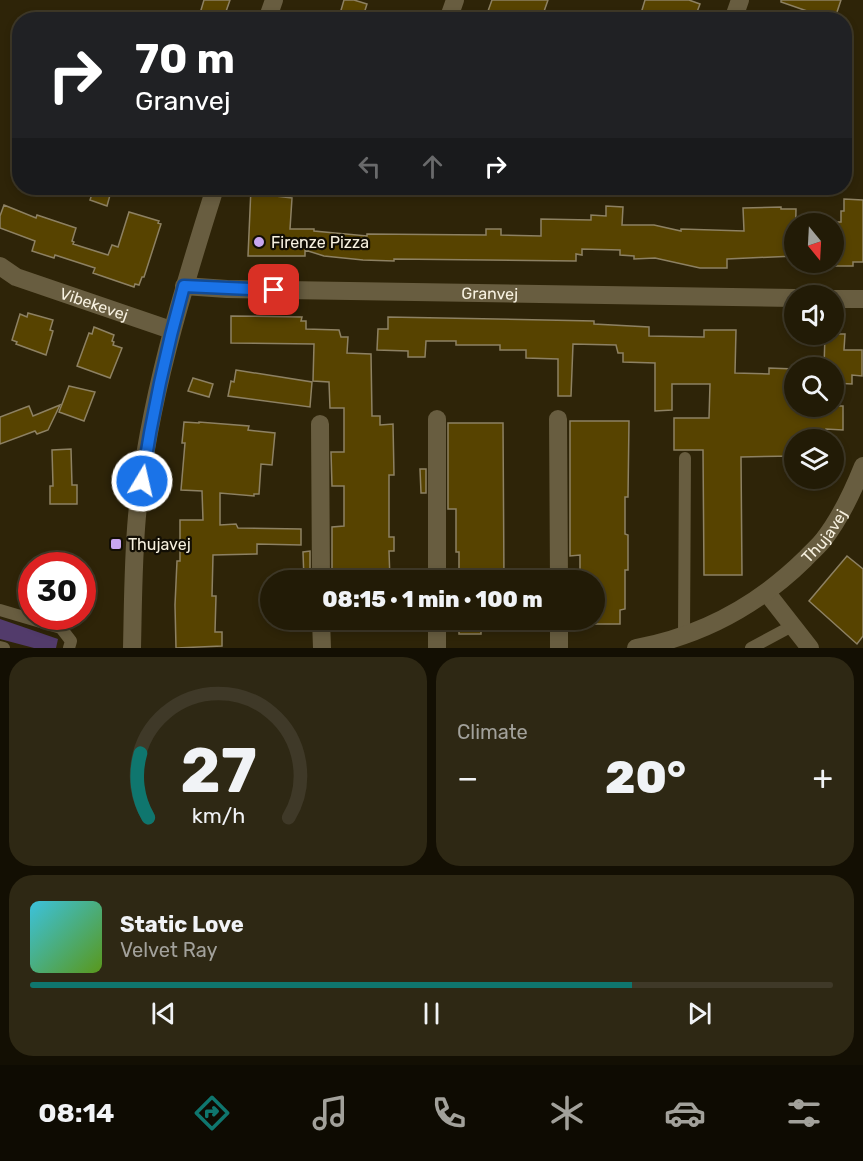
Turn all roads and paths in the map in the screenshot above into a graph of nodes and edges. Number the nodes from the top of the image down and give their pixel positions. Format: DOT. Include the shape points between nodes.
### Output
graph roads {
  1 [pos="213,195"];
  2 [pos="0,266"];
  3 [pos="8,280"];
  4 [pos="184,286"];
  5 [pos="784,298"];
  6 [pos="844,298"];
  7 [pos="863,299"];
  8 [pos="171,330"];
  9 [pos="437,419"];
  10 [pos="558,419"];
  11 [pos="320,424"];
  12 [pos="685,458"];
  13 [pos="863,466"];
  14 [pos="321,570"];
  15 [pos="437,570"];
  16 [pos="559,570"];
  17 [pos="767,593"];
  18 [pos="0,610"];
  19 [pos="792,626"];
  20 [pos="321,630"];
  21 [pos="437,630"];
  22 [pos="559,630"];
  23 [pos="684,636"];
  24 [pos="0,647"];
  25 [pos="4,648"];
  26 [pos="69,648"];
  27 [pos="132,648"];
  28 [pos="322,648"];
  29 [pos="437,648"];
  30 [pos="559,648"];
  31 [pos="636,648"];
  32 [pos="752,648"];
  33 [pos="810,648"];
  1 -- 4 [label="street"];
  2 -- 3 [label="street, Vibekevej"];
  3 -- 8 [label="street, Vibekevej"];
  4 -- 5 [label="street, Granvej"];
  4 -- 8 [label="street"];
  6 -- 7 [label="street"];
  8 -- 27 [label="street" via="138,515"];
  9 -- 15 [label="street"];
  10 -- 16 [label="street"];
  11 -- 14 [label="street"];
  12 -- 23 [label="lane"];
  13 -- 17 [label="street, Thujavej" via="824,540"];
  17 -- 19 [label="street"];
  17 -- 23 [label="street, Thujavej" via="726,618"];
  18 -- 26 [label="lane" via="61,628 71,641"];
  19 -- 32 [label="lane"];
  19 -- 33 [label="street"];
  20 -- 28 [label="street"];
  21 -- 29 [label="street"];
  22 -- 30 [label="street"];
  23 -- 31 [label="street, Thujavej"];
  24 -- 25 [label="lane"];
}
